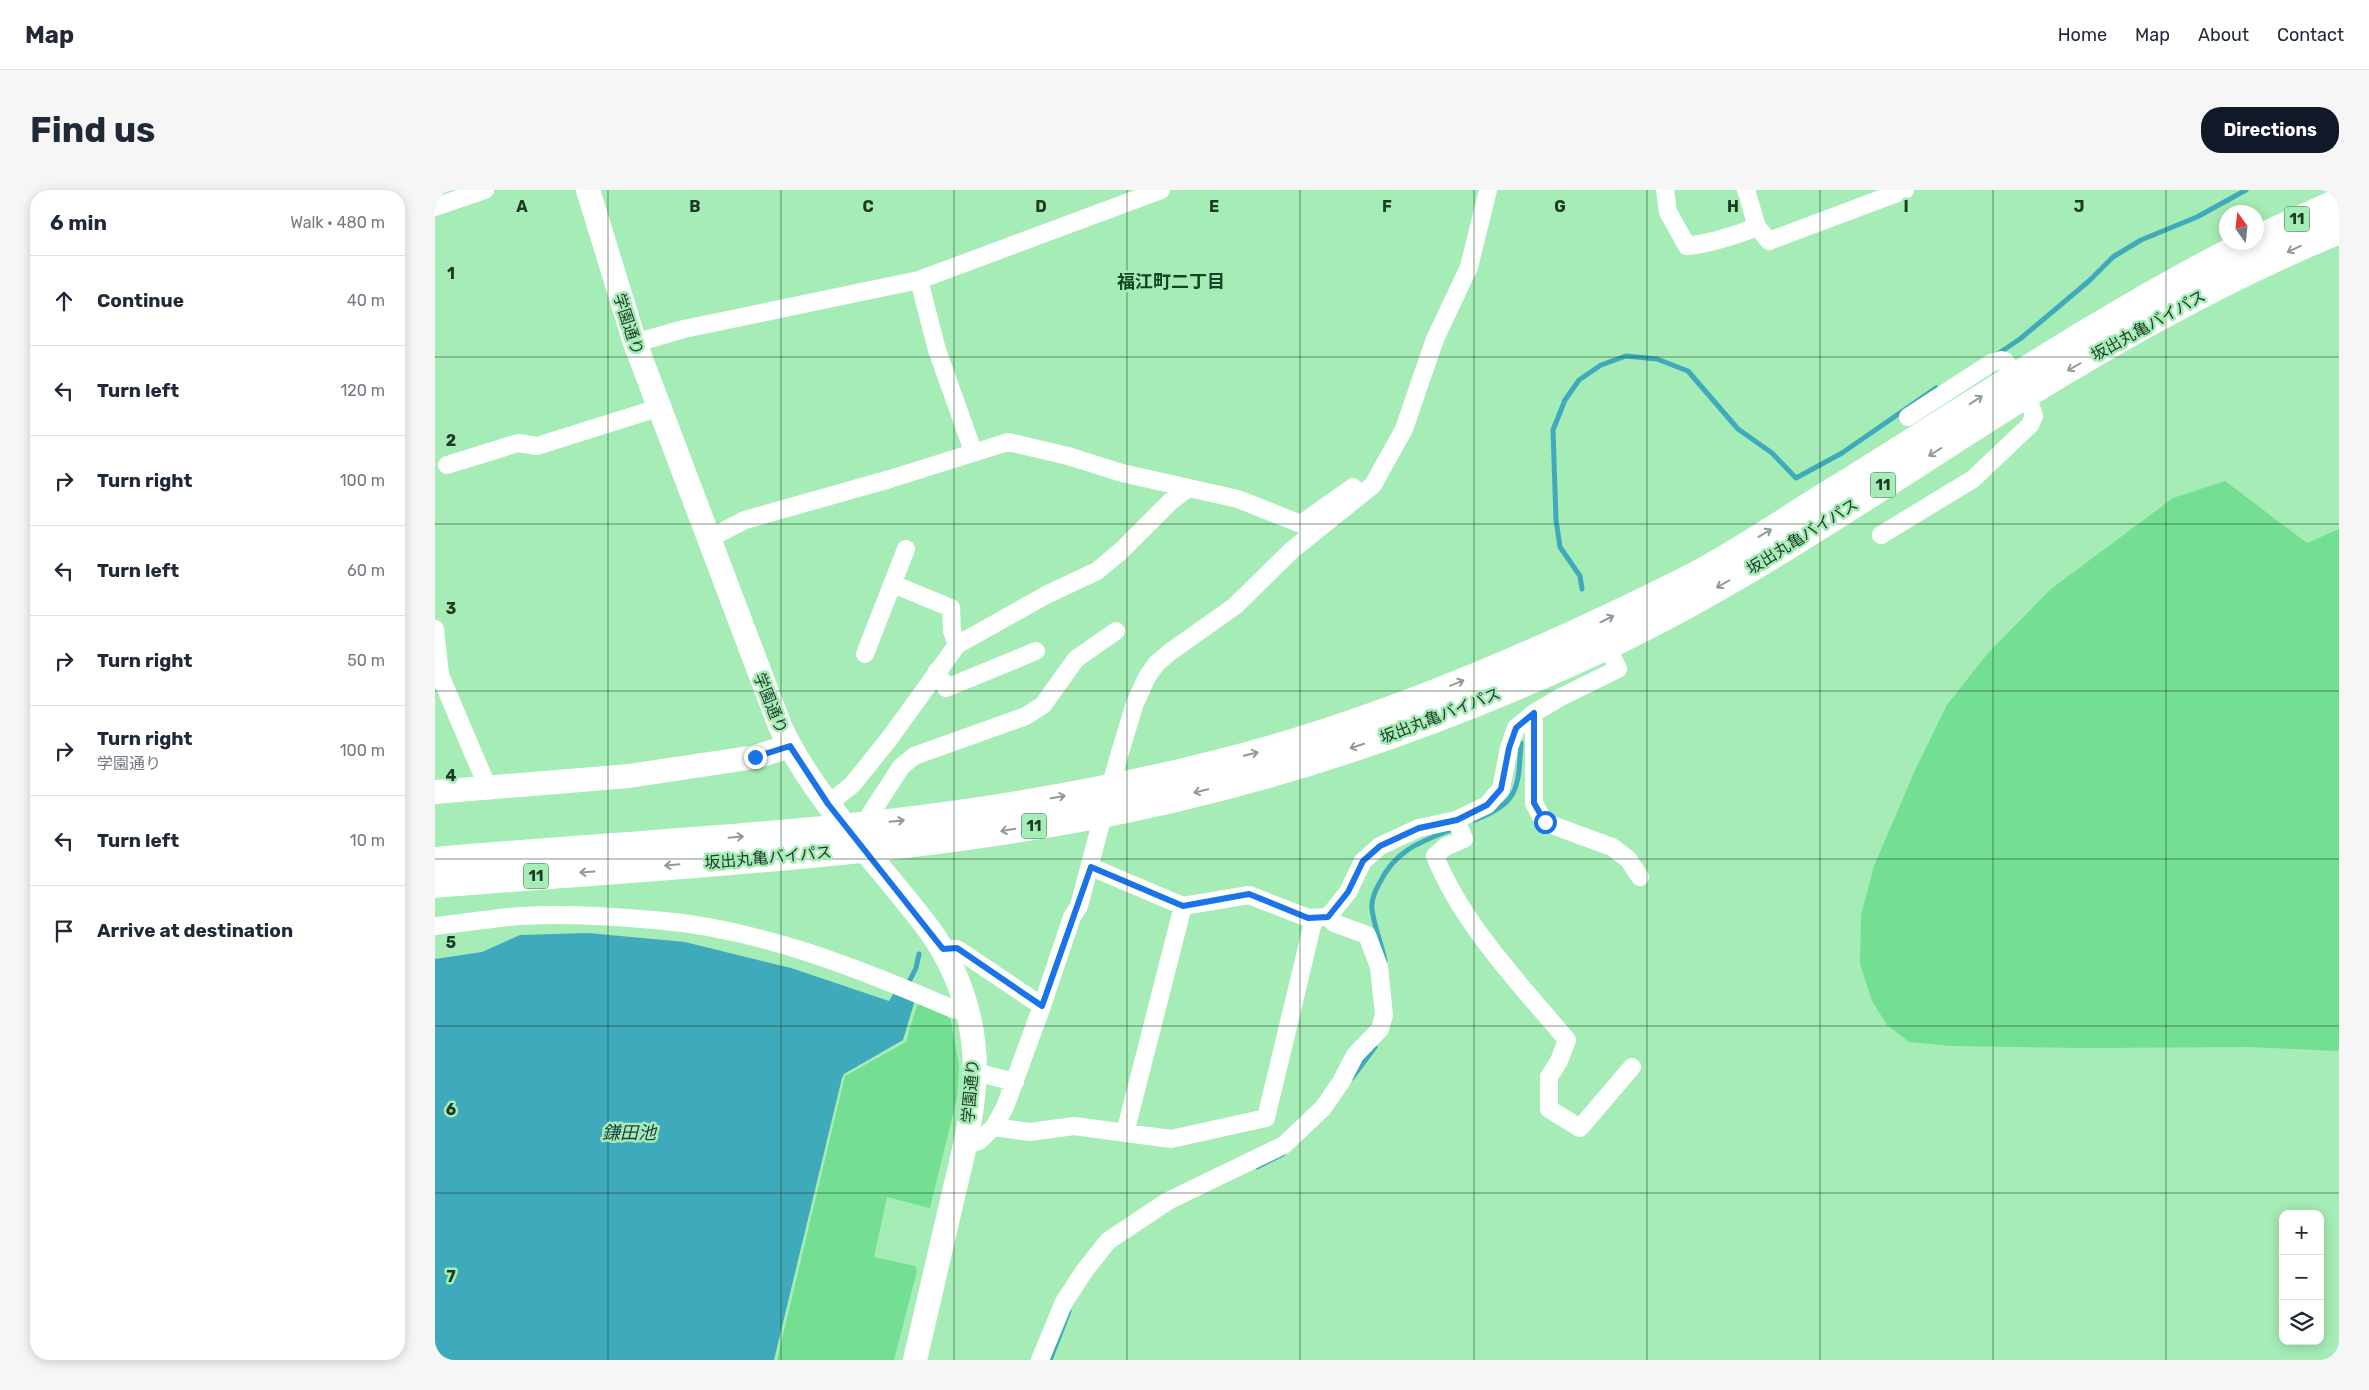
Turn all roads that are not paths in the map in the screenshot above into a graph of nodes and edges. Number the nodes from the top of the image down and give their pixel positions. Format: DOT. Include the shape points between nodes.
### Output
graph roads {
  1 [pos="485,190"];
  2 [pos="588,190"];
  3 [pos="1161,190"];
  4 [pos="1488,190"];
  5 [pos="1665,190"];
  6 [pos="1746,190"];
  7 [pos="1905,190"];
  8 [pos="2339,202"];
  9 [pos="435,207"];
  10 [pos="1757,227"];
  11 [pos="2339,230"];
  12 [pos="2264,236"];
  13 [pos="2235,250"];
  14 [pos="919,280"];
  15 [pos="635,343"];
  16 [pos="2021,385"];
  17 [pos="658,408"];
  18 [pos="1907,417"];
  19 [pos="973,451"];
  20 [pos="447,465"];
  21 [pos="1373,485"];
  22 [pos="1188,488"];
  23 [pos="1881,535"];
  24 [pos="708,538"];
  25 [pos="906,549"];
  26 [pos="893,584"];
  27 [pos="435,629"];
  28 [pos="1116,631"];
  29 [pos="957,645"];
  30 [pos="1607,646"];
  31 [pos="1036,651"];
  32 [pos="865,654"];
  33 [pos="937,672"];
  34 [pos="1416,713"];
  35 [pos="1534,713"];
  36 [pos="790,746"];
  37 [pos="488,788"];
  38 [pos="435,792"];
  39 [pos="828,804"];
  40 [pos="1459,825"];
  41 [pos="855,836"];
  42 [pos="635,857"];
  43 [pos="1091,867"];
  44 [pos="437,874"];
  45 [pos="1640,877"];
  46 [pos="1183,906"];
  47 [pos="1321,917"];
  48 [pos="435,926"];
  49 [pos="943,949"];
  50 [pos="1042,1006"];
  51 [pos="967,1010"];
  52 [pos="1632,1067"];
  53 [pos="975,1072"];
  54 [pos="1015,1082"];
  55 [pos="994,1127"];
  56 [pos="1125,1133"];
  57 [pos="964,1146"];
  58 [pos="915,1360"];
  59 [pos="1040,1360"];
  1 -- 9 [label="street"];
  2 -- 15 [label="street, 学園通り"];
  3 -- 14 [label="street"];
  4 -- 21 [label="street" via="1469,267 1435,339 1404,429"];
  5 -- 10 [label="street" via="1668,212 1687,246"];
  6 -- 10 [label="street"];
  7 -- 10 [label="street" via="1769,241"];
  8 -- 12 [label="highway, 11"];
  11 -- 16 [label="highway, 坂出丸亀バイパス / 11, one-way" via="2299,246"];
  13 -- 16 [label="highway, 坂出丸亀バイパス / 11" via="2109,319"];
  14 -- 15 [label="street"];
  14 -- 19 [label="street" via="937,350"];
  15 -- 17 [label="street, 学園通り"];
  16 -- 18 [label="street" via="2001,360 1991,363"];
  16 -- 23 [label="street" via="2035,416 2030,425 1973,479"];
  16 -- 30 [label="highway, 坂出丸亀バイパス / 11, one-way" via="1778,552 1695,601"];
  34 -- 16 [label="highway, 坂出丸亀バイパス / 11, one-way" via="1517,660 1692,577 1885,460"];
  17 -- 20 [label="street" via="537,446 518,443"];
  17 -- 24 [label="street, 学園通り"];
  19 -- 22 [label="street" via="1009,442"];
  19 -- 24 [label="street" via="890,479 745,520"];
  21 -- 22 [label="street" via="1358,483 1301,524 1238,499"];
  21 -- 43 [label="street" via="1292,550 1235,606 1156,664 1135,703"];
  22 -- 29 [label="street" via="1097,571"];
  24 -- 36 [label="street, 学園通り"];
  25 -- 26 [label="street"];
  26 -- 29 [label="street" via="951,608 952,631"];
  26 -- 32 [label="street"];
  27 -- 37 [label="street" via="440,676"];
  28 -- 41 [label="street" via="1076,659 1043,704 1026,716 914,756 901,767"];
  29 -- 33 [label="street"];
  30 -- 34 [label="highway, 坂出丸亀バイパス / 11" via="1524,682"];
  30 -- 35 [label="street" via="1618,669"];
  31 -- 33 [label="street" via="946,688"];
  33 -- 39 [label="street" via="865,770"];
  34 -- 42 [label="highway, 坂出丸亀バイパス / 11" via="1357,747 1261,776 1082,818 803,854"];
  35 -- 40 [label="street" via="1516,728 1501,789 1487,805"];
  35 -- 45 [label="street" via="1534,803 1545,822 1612,846 1628,859"];
  36 -- 37 [label="street" via="755,757 629,776"];
  36 -- 39 [label="street, 学園通り"];
  37 -- 38 [label="street"];
  39 -- 41 [label="street, 学園通り"];
  40 -- 47 [label="street" via="1419,828 1380,846 1363,861 1348,892"];
  40 -- 52 [label="street" via="1463,839 1445,847 1435,856 1446,882 1506,967 1567,1040 1549,1077 1549,1109 1580,1128"];
  41 -- 49 [label="street, 学園通り"];
  42 -- 44 [label="highway, 坂出丸亀バイパス / 11, one-way"];
  42 -- 44 [label="highway, 坂出丸亀バイパス / 11" via="554,850"];
  43 -- 46 [label="street"];
  43 -- 50 [label="street"];
  46 -- 47 [label="street" via="1249,894 1308,918"];
  46 -- 56 [label="street"];
  47 -- 56 [label="street" via="1266,1118 1171,1139"];
  47 -- 59 [label="street" via="1367,935 1379,967 1383,1015 1380,1029 1355,1056 1323,1108 1284,1145 1168,1201 1108,1241 1063,1302"];
  48 -- 51 [label="street" via="522,916 655,920 711,928 771,942 866,972 953,1010"];
  49 -- 50 [label="street" via="957,948"];
  49 -- 51 [label="street, 学園通り"];
  50 -- 54 [label="street"];
  51 -- 53 [label="street, 学園通り"];
  53 -- 54 [label="street"];
  53 -- 57 [label="street, 学園通り"];
  54 -- 55 [label="street"];
  55 -- 56 [label="street" via="1030,1132 1074,1126"];
  55 -- 57 [label="street" via="979,1141"];
  57 -- 58 [label="street, 学園通り"];
}
